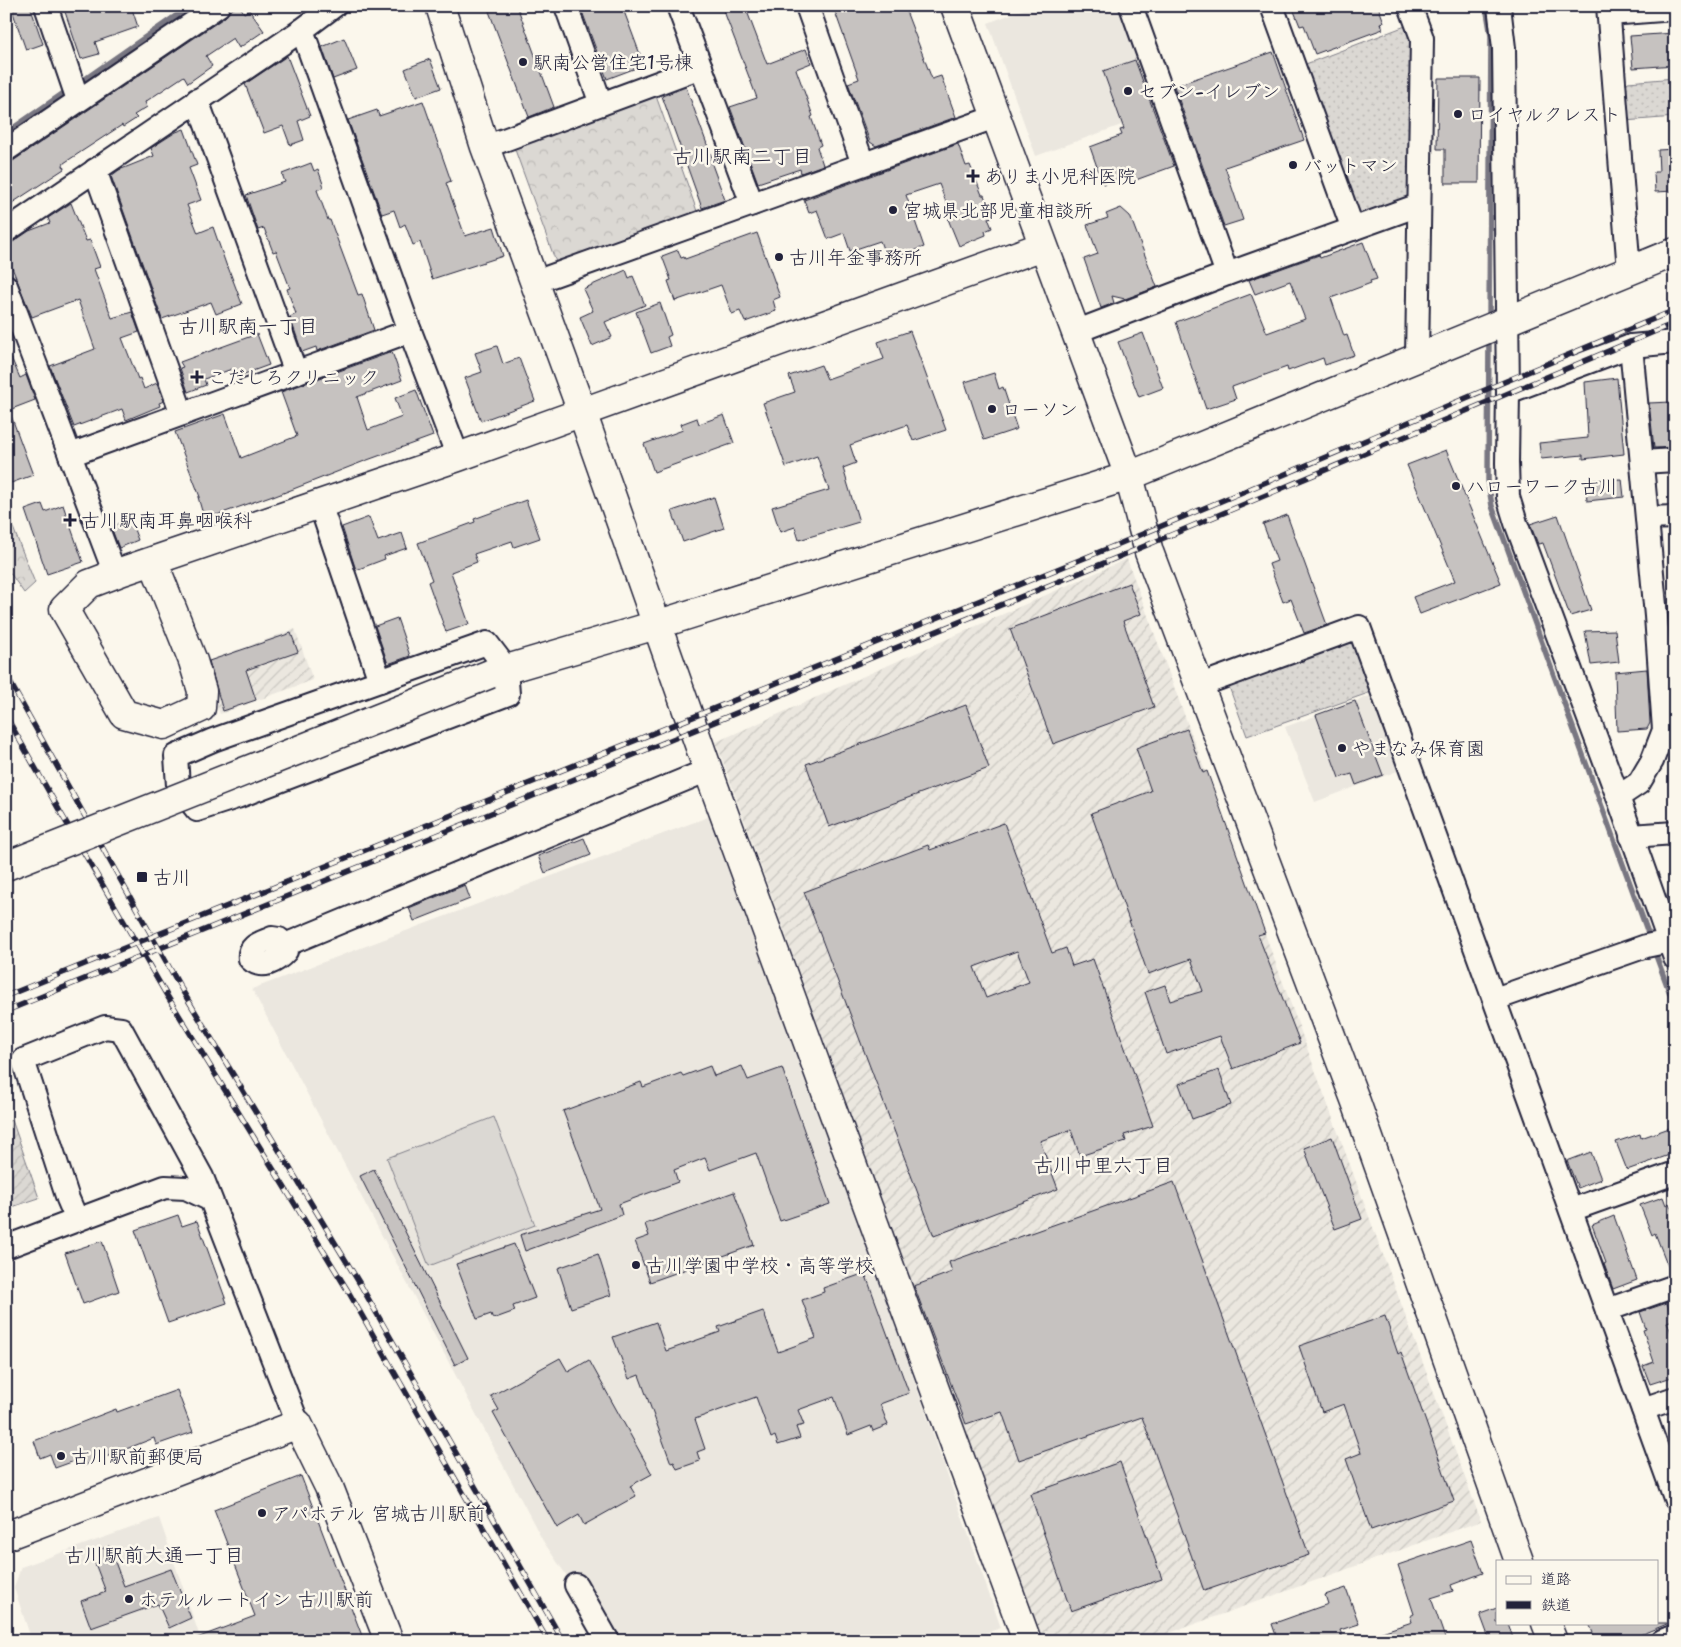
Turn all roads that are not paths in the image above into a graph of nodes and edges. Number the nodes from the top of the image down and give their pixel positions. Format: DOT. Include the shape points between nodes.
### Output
graph roads {
  1 [pos="46,6"];
  2 [pos="218,6"];
  3 [pos="334,6"];
  4 [pos="440,6"];
  5 [pos="566,6"];
  6 [pos="678,6"];
  7 [pos="807,6"];
  8 [pos="955,6"];
  9 [pos="1130,6"];
  10 [pos="1272,6"];
  11 [pos="1410,6"];
  12 [pos="1499,6"];
  13 [pos="1675,9"];
  14 [pos="1609,10"];
  15 [pos="302,30"];
  16 [pos="701,67"];
  17 [pos="74,90"];
  18 [pos="198,100"];
  19 [pos="601,104"];
  20 [pos="995,117"];
  21 [pos="486,147"];
  22 [pos="6,150"];
  23 [pos="863,164"];
  24 [pos="94,170"];
  25 [pos="752,204"];
  26 [pos="1420,205"];
  27 [pos="1353,229"];
  28 [pos="6,231"];
  29 [pos="1043,246"];
  30 [pos="1675,252"];
  31 [pos="1629,271"];
  32 [pos="1228,274"];
  33 [pos="535,282"];
  34 [pos="6,286"];
  35 [pos="1495,326"];
  36 [pos="410,331"];
  37 [pos="1075,332"];
  38 [pos="1675,342"];
  39 [pos="1631,346"];
  40 [pos="1417,358"];
  41 [pos="296,373"];
  42 [pos="1508,392"];
  43 [pos="582,412"];
  44 [pos="182,414"];
  45 [pos="70,455"];
  46 [pos="458,457"];
  47 [pos="1675,460"];
  48 [pos="1642,462"];
  49 [pos="1129,476"];
  50 [pos="320,504"];
  51 [pos="1675,517"];
  52 [pos="1647,518"];
  53 [pos="153,561"];
  54 [pos="115,574"];
  55 [pos="1666,616"];
  56 [pos="656,625"];
  57 [pos="498,671"];
  58 [pos="380,681"];
  59 [pos="1198,686"];
  60 [pos="1669,730"];
  61 [pos="708,770"];
  62 [pos="1618,797"];
  63 [pos="1675,832"];
  64 [pos="1631,836"];
  65 [pos="6,866"];
  66 [pos="285,945"];
  67 [pos="1665,946"];
  68 [pos="1495,1000"];
  69 [pos="1675,1173"];
  70 [pos="211,1200"];
  71 [pos="1571,1210"];
  72 [pos="77,1220"];
  73 [pos="6,1248"];
  74 [pos="1675,1286"];
  75 [pos="1607,1310"];
  76 [pos="1675,1398"];
  77 [pos="1642,1409"];
  78 [pos="298,1424"];
  79 [pos="1675,1498"];
  80 [pos="6,1536"];
  81 [pos="1519,1560"];
  82 [pos="576,1585"];
  83 [pos="1546,1624"];
  84 [pos="1675,1636"];
  85 [pos="389,1641"];
  86 [pos="608,1641"];
  87 [pos="1027,1641"];
  88 [pos="1554,1641"];
  89 [pos="1662,1641"];
  1 -- 17 [label="street"];
  2 -- 17 [label="street"];
  3 -- 15 [label="street"];
  4 -- 21 [label="street"];
  5 -- 19 [label="street"];
  6 -- 16 [label="street"];
  7 -- 23 [label="street"];
  8 -- 20 [label="street"];
  9 -- 32 [label="street"];
  10 -- 27 [label="street"];
  11 -- 26 [label="street" via="1422,38"];
  12 -- 35 [label="street" via="1504,48"];
  13 -- 14 [label="street"];
  14 -- 31 [label="street"];
  15 -- 18 [label="street"];
  15 -- 36 [label="street"];
  16 -- 19 [label="street"];
  16 -- 25 [label="street"];
  17 -- 22 [label="street"];
  18 -- 24 [label="street"];
  18 -- 41 [label="street"];
  19 -- 21 [label="street"];
  20 -- 23 [label="street"];
  20 -- 29 [label="street"];
  21 -- 33 [label="street"];
  23 -- 25 [label="street"];
  24 -- 28 [label="street"];
  24 -- 44 [label="street"];
  25 -- 33 [label="street"];
  26 -- 27 [label="street"];
  26 -- 40 [label="street"];
  27 -- 32 [label="street"];
  29 -- 37 [label="street"];
  29 -- 43 [label="street"];
  30 -- 31 [label="street"];
  31 -- 35 [label="street"];
  32 -- 37 [label="street"];
  33 -- 43 [label="street"];
  34 -- 45 [label="street"];
  35 -- 40 [label="street"];
  35 -- 42 [label="street"];
  36 -- 41 [label="street"];
  36 -- 46 [label="street"];
  37 -- 49 [label="street"];
  38 -- 39 [label="street"];
  39 -- 42 [label="street"];
  39 -- 48 [label="street"];
  40 -- 49 [label="street"];
  41 -- 44 [label="street"];
  42 -- 62 [label="street" via="1508,497"];
  43 -- 46 [label="street"];
  43 -- 56 [label="street"];
  44 -- 45 [label="street"];
  45 -- 54 [label="street"];
  46 -- 50 [label="street"];
  47 -- 48 [label="street"];
  48 -- 52 [label="street"];
  49 -- 56 [label="street"];
  49 -- 59 [label="street" via="1148,552"];
  50 -- 53 [label="street"];
  50 -- 58 [label="street"];
  51 -- 52 [label="street"];
  52 -- 55 [label="street"];
  53 -- 54 [label="street"];
  53 -- 54 [label="street" via="202,691 201,708 164,725 124,714 64,609 89,584"];
  55 -- 60 [label="street"];
  56 -- 57 [label="street"];
  56 -- 61 [label="street"];
  57 -- 58 [label="street" via="487,643"];
  57 -- 58 [label="street" via="508,694 237,797 198,810 178,786 176,756"];
  57 -- 65 [label="street, bridge"];
  59 -- 68 [label="street" via="1359,627"];
  59 -- 81 [label="street" via="1356,1102"];
  60 -- 62 [label="street" via="1639,783"];
  61 -- 66 [label="street"];
  61 -- 87 [label="street"];
  62 -- 64 [label="street"];
  63 -- 64 [label="street"];
  64 -- 67 [label="street"];
  67 -- 68 [label="street"];
  68 -- 71 [label="street"];
  69 -- 71 [label="street"];
  70 -- 72 [label="street" via="186,1188 165,1187"];
  70 -- 72 [label="street" via="202,1177 121,1029 105,1027 23,1060"];
  70 -- 78 [label="street"];
  71 -- 75 [label="street"];
  72 -- 73 [label="street"];
  74 -- 75 [label="street"];
  75 -- 77 [label="street"];
  76 -- 77 [label="street"];
  77 -- 79 [label="street"];
  78 -- 80 [label="street"];
  78 -- 85 [label="street" via="329,1487"];
  82 -- 86 [label="street"];
  83 -- 88 [label="street"];
  84 -- 89 [label="street"];
}
